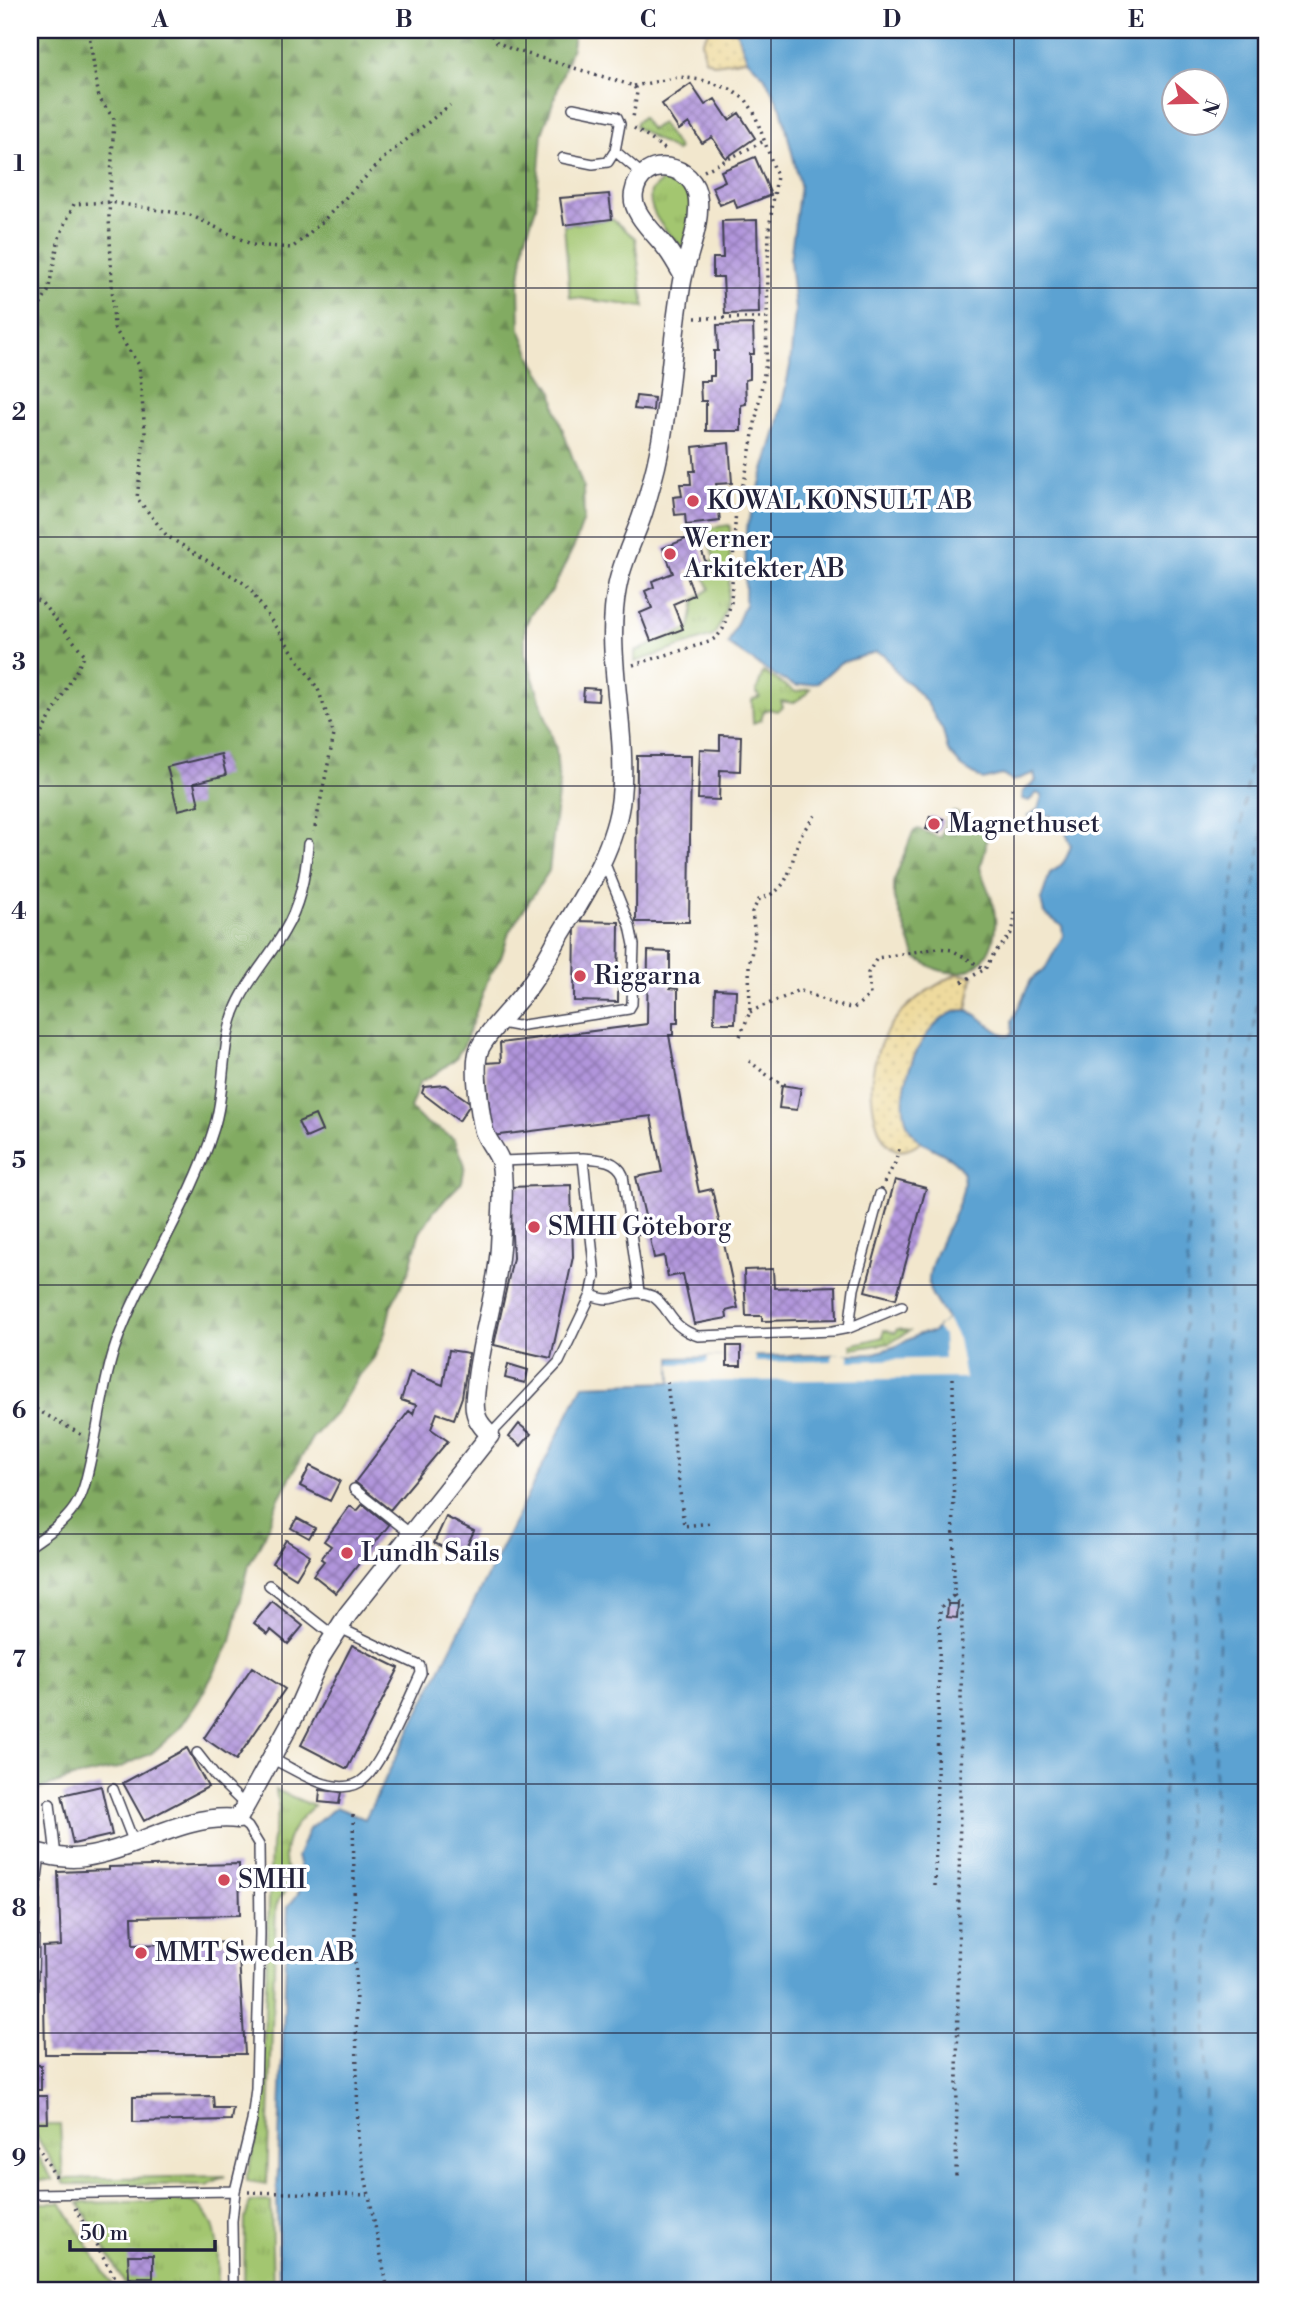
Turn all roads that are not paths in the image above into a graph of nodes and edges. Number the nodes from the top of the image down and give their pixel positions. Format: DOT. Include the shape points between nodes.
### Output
graph roads {
  1 [pos="573,108"];
  2 [pos="615,151"];
  3 [pos="563,158"];
  4 [pos="642,174"];
  5 [pos="683,275"];
  6 [pos="308,844"];
  7 [pos="603,857"];
  8 [pos="500,1023"];
  9 [pos="583,1158"];
  10 [pos="501,1161"];
  11 [pos="880,1194"];
  12 [pos="639,1291"];
  13 [pos="591,1295"];
  14 [pos="902,1307"];
  15 [pos="849,1328"];
  16 [pos="490,1435"];
  17 [pos="354,1489"];
  18 [pos="411,1534"];
  19 [pos="30,1546"];
  20 [pos="269,1585"];
  21 [pos="337,1632"];
  22 [pos="197,1754"];
  23 [pos="270,1758"];
  24 [pos="113,1789"];
  25 [pos="50,1804"];
  26 [pos="241,1812"];
  27 [pos="134,1843"];
  28 [pos="42,1854"];
  29 [pos="31,2051"];
  30 [pos="235,2191"];
  31 [pos="30,2194"];
  32 [pos="233,2291"];
  1 -- 2 [label="lane" via="617,117"];
  2 -- 3 [label="lane" via="608,162"];
  2 -- 4 [label="lane"];
  4 -- 5 [label="street" via="634,191 637,211"];
  4 -- 5 [label="street" via="669,166 694,185 699,199 693,246"];
  5 -- 7 [label="street" via="665,423 641,519 616,590 621,800"];
  6 -- 19 [label="lane" via="307,864 286,930 231,1020 215,1128 188,1196 128,1314 105,1383 83,1489 63,1521"];
  7 -- 8 [label="street" via="531,984"];
  7 -- 8 [label="lane" via="631,926 629,1009 517,1026"];
  8 -- 10 [label="street" via="484,1041 475,1065 485,1134"];
  9 -- 10 [label="lane"];
  9 -- 12 [label="lane" via="613,1163 623,1175"];
  9 -- 13 [label="lane" via="595,1276"];
  10 -- 16 [label="street" via="499,1259 475,1406 477,1420"];
  11 -- 15 [label="lane" via="854,1289"];
  12 -- 13 [label="lane" via="606,1299"];
  12 -- 15 [label="lane" via="655,1297 676,1325 698,1336"];
  13 -- 16 [label="lane" via="559,1362"];
  14 -- 15 [label="lane"];
  16 -- 18 [label="street"];
  17 -- 18 [label="lane"];
  18 -- 21 [label="street"];
  20 -- 21 [label="lane"];
  21 -- 23 [label="street"];
  21 -- 23 [label="lane" via="420,1666 421,1673 384,1750 364,1779 344,1786 323,1783"];
  22 -- 26 [label="lane"];
  23 -- 26 [label="street"];
  24 -- 27 [label="lane"];
  25 -- 28 [label="lane"];
  26 -- 27 [label="street" via="182,1824"];
  26 -- 30 [label="lane" via="259,1845 260,1910 256,2088"];
  27 -- 28 [label="street" via="84,1857"];
  28 -- 29 [label="lane" via="34,1894"];
  30 -- 31 [label="lane"];
  30 -- 32 [label="lane"];
}
